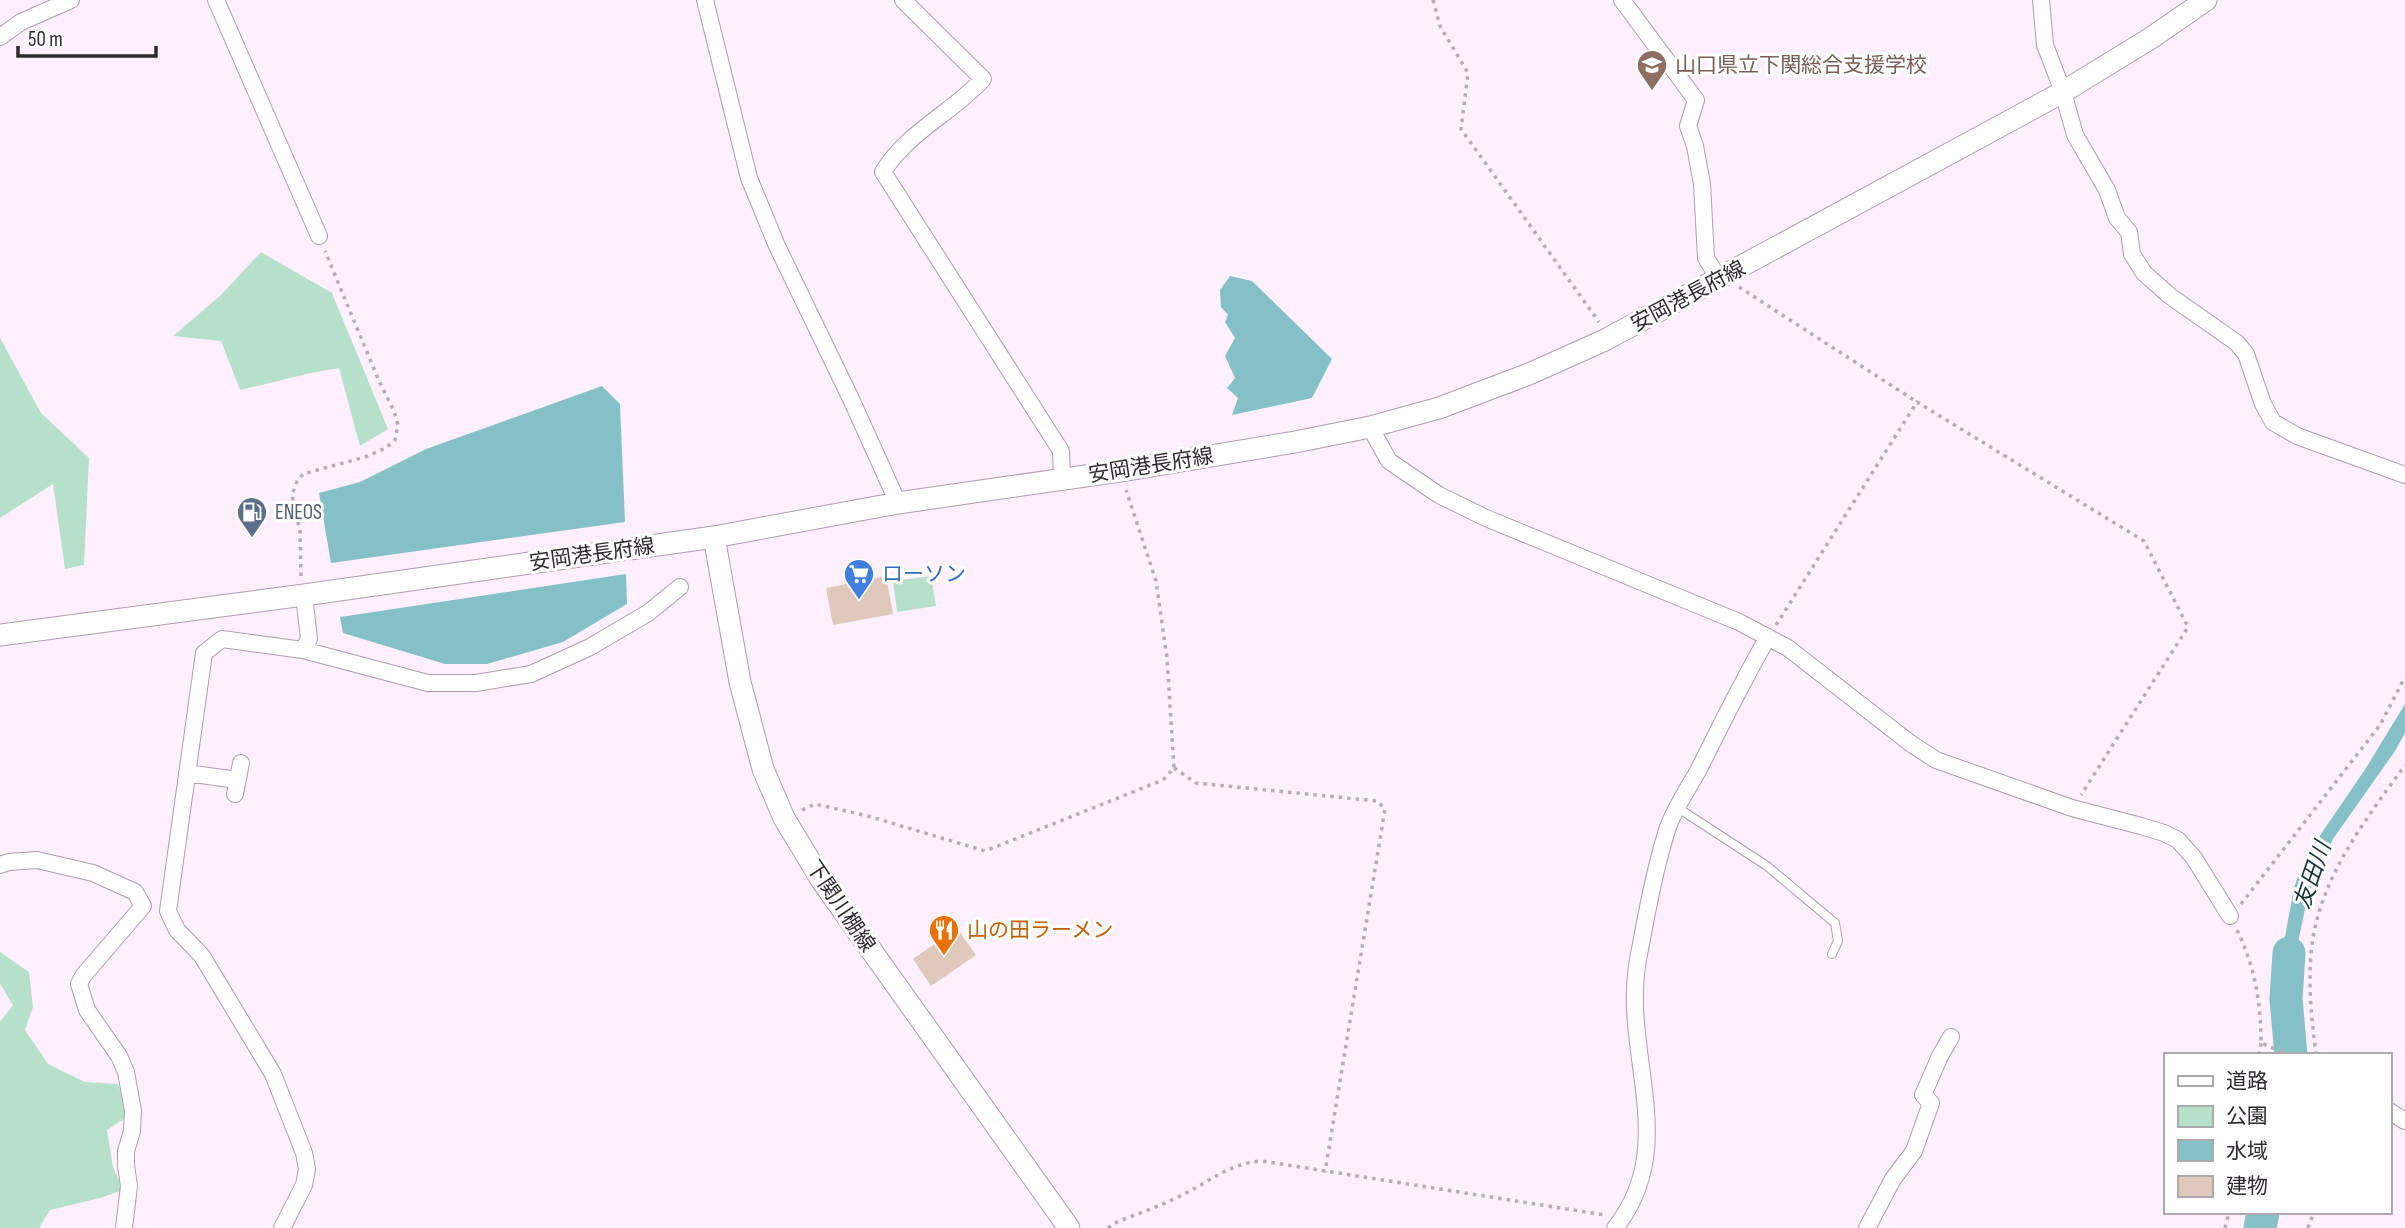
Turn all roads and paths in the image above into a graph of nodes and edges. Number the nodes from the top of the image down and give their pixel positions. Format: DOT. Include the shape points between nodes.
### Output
graph roads {
  1 [pos="71,0"];
  2 [pos="216,0"];
  3 [pos="705,0"];
  4 [pos="903,0"];
  5 [pos="1433,0"];
  6 [pos="1622,0"];
  7 [pos="2041,0"];
  8 [pos="2206,0"];
  9 [pos="0,37"];
  10 [pos="2063,92"];
  11 [pos="319,236"];
  12 [pos="1722,277"];
  13 [pos="1605,340"];
  14 [pos="1917,402"];
  15 [pos="1370,426"];
  16 [pos="1120,471"];
  17 [pos="2405,475"];
  18 [pos="1062,478"];
  19 [pos="898,503"];
  20 [pos="714,537"];
  21 [pos="680,587"];
  22 [pos="304,595"];
  23 [pos="0,635"];
  24 [pos="1768,637"];
  25 [pos="303,650"];
  26 [pos="2405,677"];
  27 [pos="241,763"];
  28 [pos="2405,765"];
  29 [pos="1174,768"];
  30 [pos="187,773"];
  31 [pos="1678,808"];
  32 [pos="2072,808"];
  33 [pos="784,818"];
  34 [pos="0,865"];
  35 [pos="143,906"];
  36 [pos="168,911"];
  37 [pos="2230,916"];
  38 [pos="1832,954"];
  39 [pos="1951,1037"];
  40 [pos="2261,1044"];
  41 [pos="2259,1053"];
  42 [pos="2285,1053"];
  43 [pos="2316,1053"];
  44 [pos="1325,1172"];
  45 [pos="1617,1225"];
  46 [pos="124,1228"];
  47 [pos="282,1228"];
  48 [pos="1069,1228"];
  49 [pos="1108,1228"];
  50 [pos="1867,1228"];
  1 -- 9 [label="street" via="21,22"];
  2 -- 11 [label="street"];
  3 -- 19 [label="street" via="749,178"];
  4 -- 18 [label="street" via="983,79 893,155 883,172 1061,451"];
  5 -- 13 [label="path" via="1440,26 1468,73 1461,130 1598,320"];
  6 -- 12 [label="street" via="1696,100 1688,126 1702,184 1706,258"];
  7 -- 10 [label="street" via="2045,45"];
  8 -- 10 [label="main road, 安岡港長府線"];
  10 -- 12 [label="main road, 安岡港長府線"];
  10 -- 17 [label="street" via="2075,135 2107,190 2117,218 2129,232 2132,254 2144,273 2237,343 2246,354 2273,422 2297,436"];
  11 -- 22 [label="path" via="398,425 395,440 386,448 303,474 297,481 292,495"];
  12 -- 13 [label="main road, 安岡港長府線"];
  12 -- 14 [label="path"];
  13 -- 15 [label="main road, 安岡港長府線" via="1438,408"];
  14 -- 24 [label="path"];
  14 -- 32 [label="path" via="2144,541 2188,627"];
  15 -- 16 [label="main road, 安岡港長府線"];
  15 -- 24 [label="street" via="1389,461 1439,495"];
  16 -- 18 [label="main road, 安岡港長府線"];
  16 -- 29 [label="path" via="1156,581 1167,658"];
  18 -- 19 [label="main road, 安岡港長府線"];
  19 -- 20 [label="main road, 安岡港長府線"];
  20 -- 22 [label="main road, 安岡港長府線"];
  20 -- 33 [label="main road, 下関川棚線" via="740,682 763,769"];
  21 -- 25 [label="street" via="648,613 590,648 531,674 490,681 428,683"];
  22 -- 23 [label="main road, 安岡港長府線"];
  22 -- 25 [label="street" via="309,639"];
  24 -- 31 [label="street"];
  24 -- 32 [label="street" via="1936,760"];
  25 -- 30 [label="street" via="222,639 204,653"];
  26 -- 37 [label="path" via="2380,725"];
  27 -- 30 [label="street" via="236,787"];
  28 -- 43 [label="path" via="2357,833 2334,872 2321,907 2311,952"];
  29 -- 33 [label="path" via="1163,780 985,851 815,804"];
  29 -- 44 [label="path" via="1196,782 1377,801 1385,809"];
  30 -- 36 [label="street"];
  31 -- 38 [label="lane" via="1768,866 1835,923 1838,941"];
  31 -- 45 [label="street" via="1668,829 1634,988 1647,1118 1644,1174"];
  32 -- 37 [label="street" via="2178,840"];
  33 -- 48 [label="main road, 下関川棚線" via="822,881"];
  34 -- 35 [label="street" via="37,860 93,873 135,892"];
  35 -- 36 [label="street"];
  35 -- 46 [label="street" via="79,984 87,1010 126,1072 133,1111 126,1151 129,1186"];
  36 -- 47 [label="street" via="177,930 202,956 273,1074 304,1153 304,1185"];
  37 -- 40 [label="path" via="2249,954 2261,1010"];
  39 -- 50 [label="street" via="1923,1095 1931,1103 1914,1151"];
  40 -- 41 [label="path"];
  40 -- 42 [label="path"];
  44 -- 45 [label="path" via="1609,1216"];
  44 -- 49 [label="path" via="1245,1162"];
}
